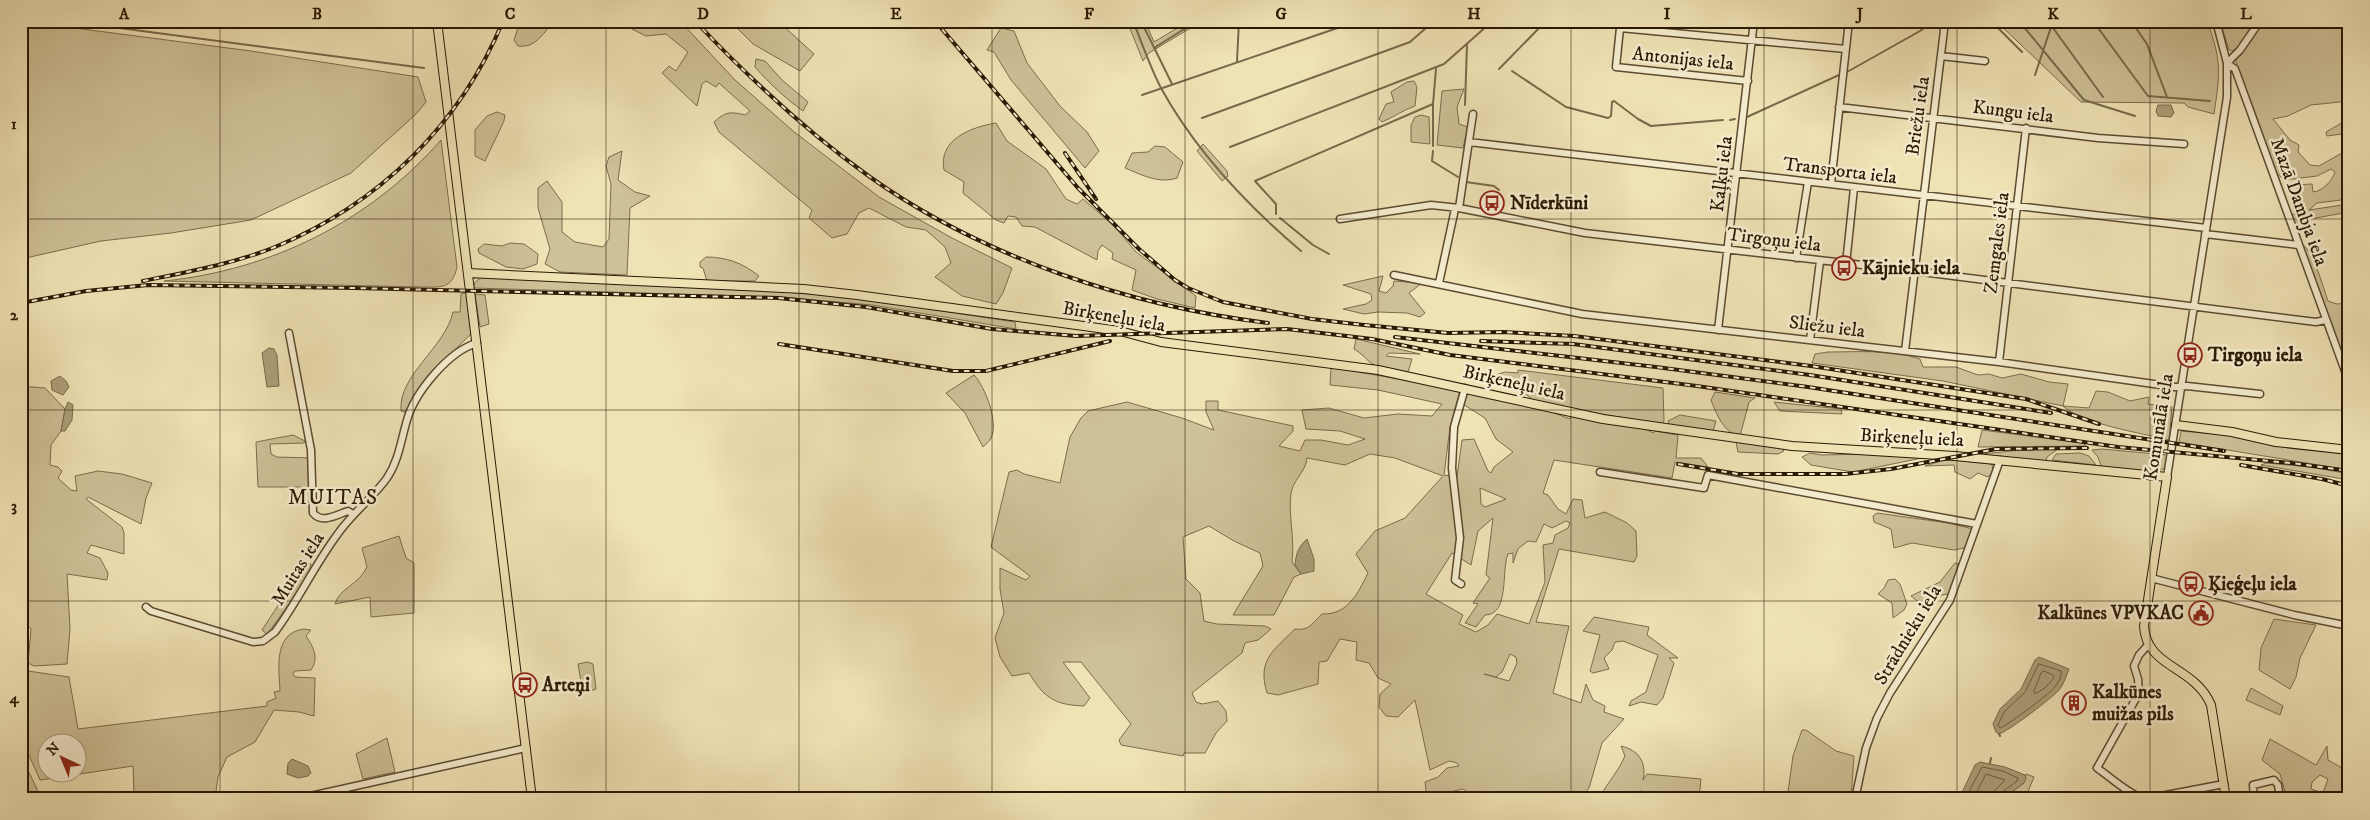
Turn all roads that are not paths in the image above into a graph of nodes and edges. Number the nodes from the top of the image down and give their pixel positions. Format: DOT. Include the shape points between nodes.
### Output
graph roads {
  1 [pos="437,21"];
  2 [pos="1754,21"];
  3 [pos="1849,21"];
  4 [pos="1934,21"];
  5 [pos="2216,21"];
  6 [pos="2260,21"];
  7 [pos="1752,40"];
  8 [pos="1846,49"];
  9 [pos="1941,56"];
  10 [pos="1985,62"];
  11 [pos="2227,63"];
  12 [pos="1748,81"];
  13 [pos="1839,107"];
  14 [pos="1473,114"];
  15 [pos="1933,117"];
  16 [pos="2026,128"];
  17 [pos="1470,142"];
  18 [pos="2184,144"];
  19 [pos="1737,173"];
  20 [pos="1808,182"];
  21 [pos="1831,184"];
  22 [pos="1854,188"];
  23 [pos="1922,196"];
  24 [pos="2017,205"];
  25 [pos="1457,208"];
  26 [pos="1340,219"];
  27 [pos="2206,231"];
  28 [pos="2298,245"];
  29 [pos="1728,250"];
  30 [pos="1796,258"];
  31 [pos="1820,261"];
  32 [pos="1846,264"];
  33 [pos="1914,271"];
  34 [pos="468,273"];
  35 [pos="1394,275"];
  36 [pos="1439,283"];
  37 [pos="2008,283"];
  38 [pos="2194,306"];
  39 [pos="2326,320"];
  40 [pos="1718,330"];
  41 [pos="289,333"];
  42 [pos="1810,340"];
  43 [pos="476,343"];
  44 [pos="1905,351"];
  45 [pos="1999,362"];
  46 [pos="2349,382"];
  47 [pos="2182,386"];
  48 [pos="1464,388"];
  49 [pos="2260,394"];
  50 [pos="2176,425"];
  51 [pos="2349,450"];
  52 [pos="2000,460"];
  53 [pos="1600,472"];
  54 [pos="2167,477"];
  55 [pos="352,514"];
  56 [pos="1977,524"];
  57 [pos="2151,578"];
  58 [pos="1461,584"];
  59 [pos="146,607"];
  60 [pos="2349,626"];
  61 [pos="2148,645"];
  62 [pos="526,748"];
  63 [pos="2224,784"];
  64 [pos="297,799"];
  65 [pos="532,799"];
  66 [pos="1856,799"];
  67 [pos="2144,799"];
  68 [pos="2226,799"];
  69 [pos="2254,799"];
  70 [pos="2280,799"];
  1 -- 34 [label="main road"];
  2 -- 7 [label="street, Kaļķu iela"];
  3 -- 8 [label="street"];
  4 -- 9 [label="street, Briežu iela" via="1944,23"];
  5 -- 11 [label="street, Komunālā iela"];
  6 -- 11 [label="street"];
  7 -- 8 [label="street"];
  7 -- 12 [label="street, Kaļķu iela"];
  7 -- 12 [label="street, Antonijas iela" via="1620,28 1616,67"];
  8 -- 13 [label="street"];
  9 -- 10 [label="street"];
  9 -- 15 [label="street, Briežu iela"];
  11 -- 27 [label="street, Komunālā iela" via="2227,96"];
  11 -- 28 [label="street, Mazā Dambja iela" via="2235,69"];
  12 -- 19 [label="street, Kaļķu iela"];
  13 -- 15 [label="street, Kungu iela"];
  13 -- 21 [label="street"];
  14 -- 17 [label="street"];
  15 -- 16 [label="street, Kungu iela"];
  15 -- 23 [label="street, Briežu iela"];
  16 -- 18 [label="street, Kungu iela" via="2098,138"];
  16 -- 24 [label="street, Zemgales iela"];
  17 -- 19 [label="street, Transporta iela"];
  17 -- 25 [label="street"];
  19 -- 20 [label="street, Transporta iela"];
  19 -- 29 [label="street, Kaļķu iela"];
  20 -- 21 [label="street, Transporta iela"];
  20 -- 30 [label="street"];
  21 -- 22 [label="street, Transporta iela"];
  22 -- 23 [label="street, Transporta iela"];
  22 -- 32 [label="street"];
  23 -- 24 [label="street, Transporta iela"];
  23 -- 33 [label="street, Briežu iela"];
  24 -- 27 [label="street, Transporta iela"];
  24 -- 37 [label="street, Zemgales iela"];
  25 -- 26 [label="street, Tirgoņu iela" via="1430,204"];
  25 -- 29 [label="street, Tirgoņu iela" via="1585,233"];
  25 -- 36 [label="street"];
  27 -- 28 [label="street, Transporta iela"];
  27 -- 38 [label="street, Komunālā iela"];
  28 -- 39 [label="street, Mazā Dambja iela"];
  29 -- 30 [label="street, Tirgoņu iela"];
  29 -- 40 [label="street, Kaļķu iela"];
  30 -- 31 [label="street, Tirgoņu iela"];
  31 -- 32 [label="street, Tirgoņu iela"];
  31 -- 42 [label="street"];
  32 -- 33 [label="street, Tirgoņu iela"];
  33 -- 37 [label="street, Tirgoņu iela"];
  33 -- 44 [label="street, Briežu iela"];
  34 -- 43 [label="main road"];
  34 -- 48 [label="main road, Birķeneļu iela" via="804,289 857,295 1120,331 1161,342 1378,370"];
  35 -- 36 [label="street, Sliežu iela"];
  36 -- 40 [label="street, Sliežu iela" via="1582,314"];
  37 -- 38 [label="street, Tirgoņu iela"];
  37 -- 45 [label="street, Zemgales iela"];
  38 -- 39 [label="street, Tirgoņu iela" via="2316,322"];
  38 -- 47 [label="street, Komunālā iela"];
  39 -- 46 [label="street, Mazā Dambja iela"];
  40 -- 42 [label="street, Sliežu iela"];
  41 -- 55 [label="street" via="311,450 313,513 324,519 348,511"];
  42 -- 44 [label="street, Sliežu iela"];
  43 -- 55 [label="street, Muitas iela" via="453,356 426,385 408,418 394,466 386,479"];
  43 -- 62 [label="main road"];
  44 -- 45 [label="street, Sliežu iela"];
  45 -- 47 [label="street, Sliežu iela"];
  47 -- 49 [label="street, Sliežu iela"];
  47 -- 50 [label="street, Komunālā iela"];
  48 -- 52 [label="main road, Birķeneļu iela" via="1603,420 1792,446"];
  48 -- 58 [label="street" via="1454,427 1452,468 1460,538 1455,580"];
  50 -- 51 [label="main road" via="2276,442"];
  50 -- 54 [label="street, Komunālā iela"];
  52 -- 54 [label="main road, Birķeneļu iela"];
  52 -- 56 [label="street, Strādnieku iela"];
  53 -- 56 [label="street" via="1704,488 1708,475"];
  54 -- 57 [label="main road, Komunālā iela"];
  55 -- 59 [label="street, Muitas iela" via="286,618 263,641 239,639"];
  56 -- 66 [label="street, Strādnieku iela" via="1950,600 1876,718 1866,748"];
  57 -- 60 [label="street"];
  57 -- 61 [label="main road, Komunālā iela" via="2144,626"];
  61 -- 63 [label="main road" via="2158,657 2197,683 2207,696"];
  61 -- 67 [label="street" via="2134,666 2139,694 2097,768 2126,787 2130,794"];
  62 -- 64 [label="street"];
  62 -- 65 [label="main road"];
  63 -- 67 [label="street"];
  63 -- 68 [label="main road"];
  69 -- 70 [label="street" via="2253,785 2274,780"];
}
